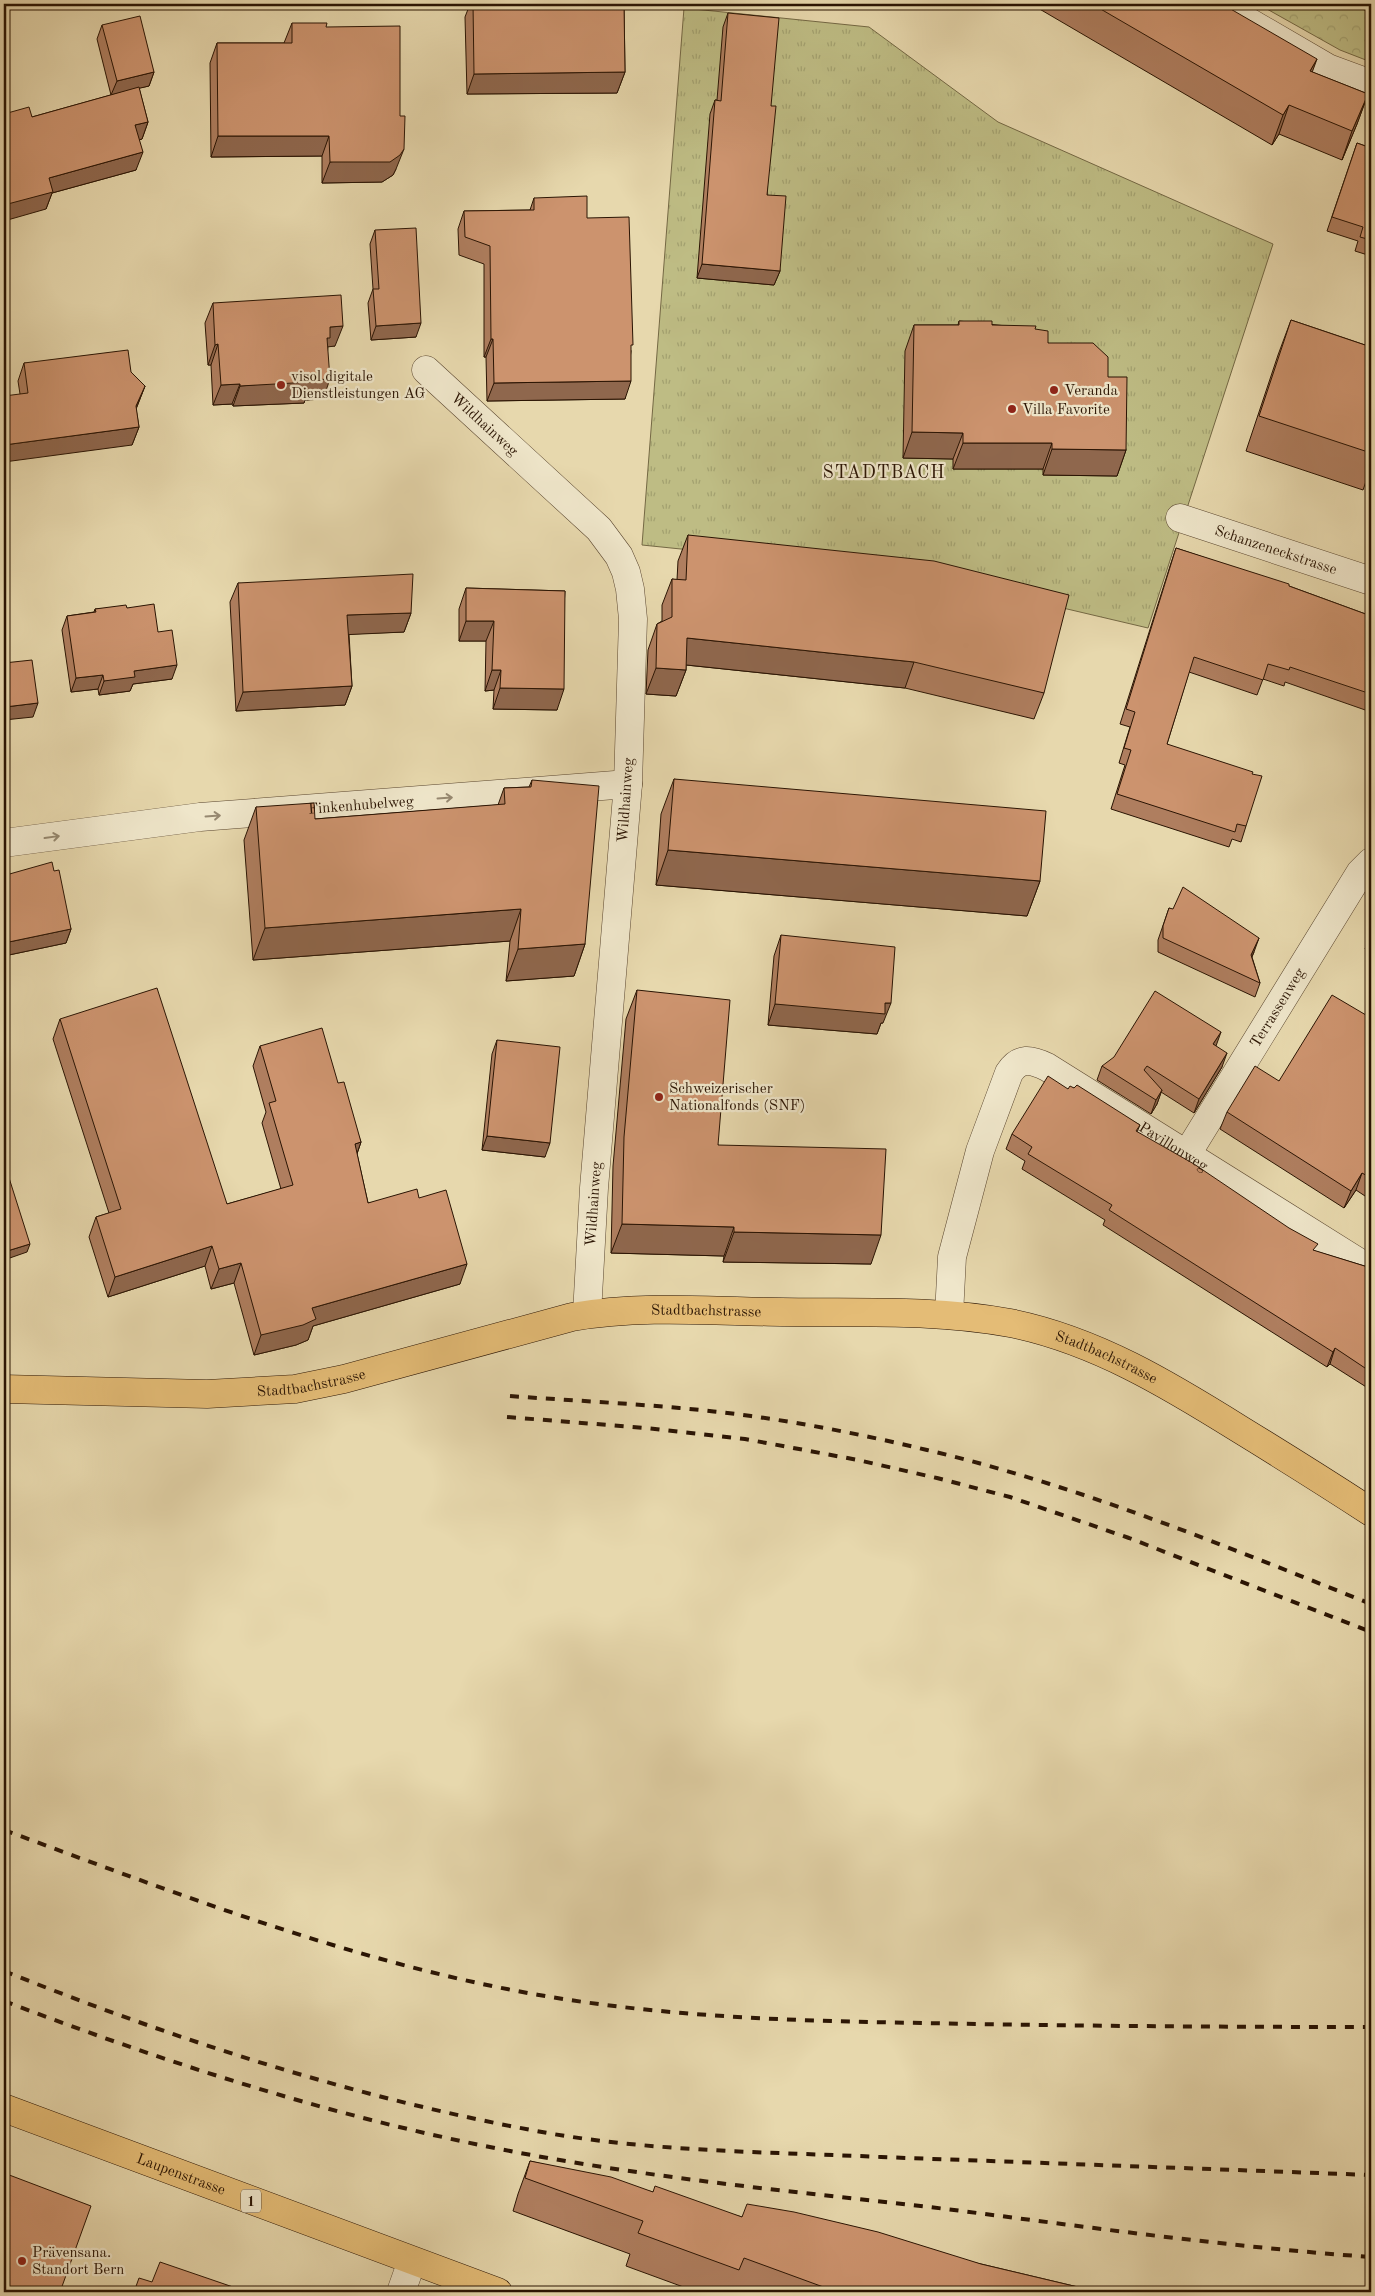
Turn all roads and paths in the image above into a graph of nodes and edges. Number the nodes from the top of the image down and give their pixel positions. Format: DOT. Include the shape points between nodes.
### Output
graph roads {
  1 [pos="1218,4"];
  2 [pos="1371,84"];
  3 [pos="426,370"];
  4 [pos="1180,518"];
  5 [pos="1371,581"];
  6 [pos="628,784"];
  7 [pos="4,843"];
  8 [pos="1371,862"];
  9 [pos="1187,1154"];
  10 [pos="1371,1270"];
  11 [pos="587,1314"];
  12 [pos="949,1315"];
  13 [pos="4,1389"];
  14 [pos="1371,1512"];
  15 [pos="4,2108"];
  16 [pos="412,2261"];
  17 [pos="401,2292"];
  18 [pos="498,2292"];
  1 -- 2 [label="street" via="1328,68"];
  3 -- 6 [label="street, Wildhainweg" via="599,529 619,556 630,589 634,619"];
  4 -- 5 [label="street, Schanzeneckstrasse"];
  7 -- 6 [label="street, Finkenhubelweg, one-way" via="200,817"];
  6 -- 11 [label="street, Wildhainweg" via="594,1188"];
  8 -- 9 [label="street, Terrassenweg" via="1360,873"];
  9 -- 10 [label="street, Pavillonweg"];
  9 -- 12 [label="street, Pavillonweg" via="1038,1062 1020,1061 1014,1065 980,1151 957,1238 951,1268"];
  11 -- 12 [label="main road, Stadtbachstrasse" via="660,1310"];
  11 -- 13 [label="main road, Stadtbachstrasse" via="344,1379 295,1389 207,1394"];
  12 -- 14 [label="main road, Stadtbachstrasse" via="1013,1324 1074,1342 1131,1365 1182,1393"];
  15 -- 16 [label="main road, Laupenstrasse / 1"];
  16 -- 17 [label="street"];
  16 -- 18 [label="main road, Laupenstrasse / 1"];
}
